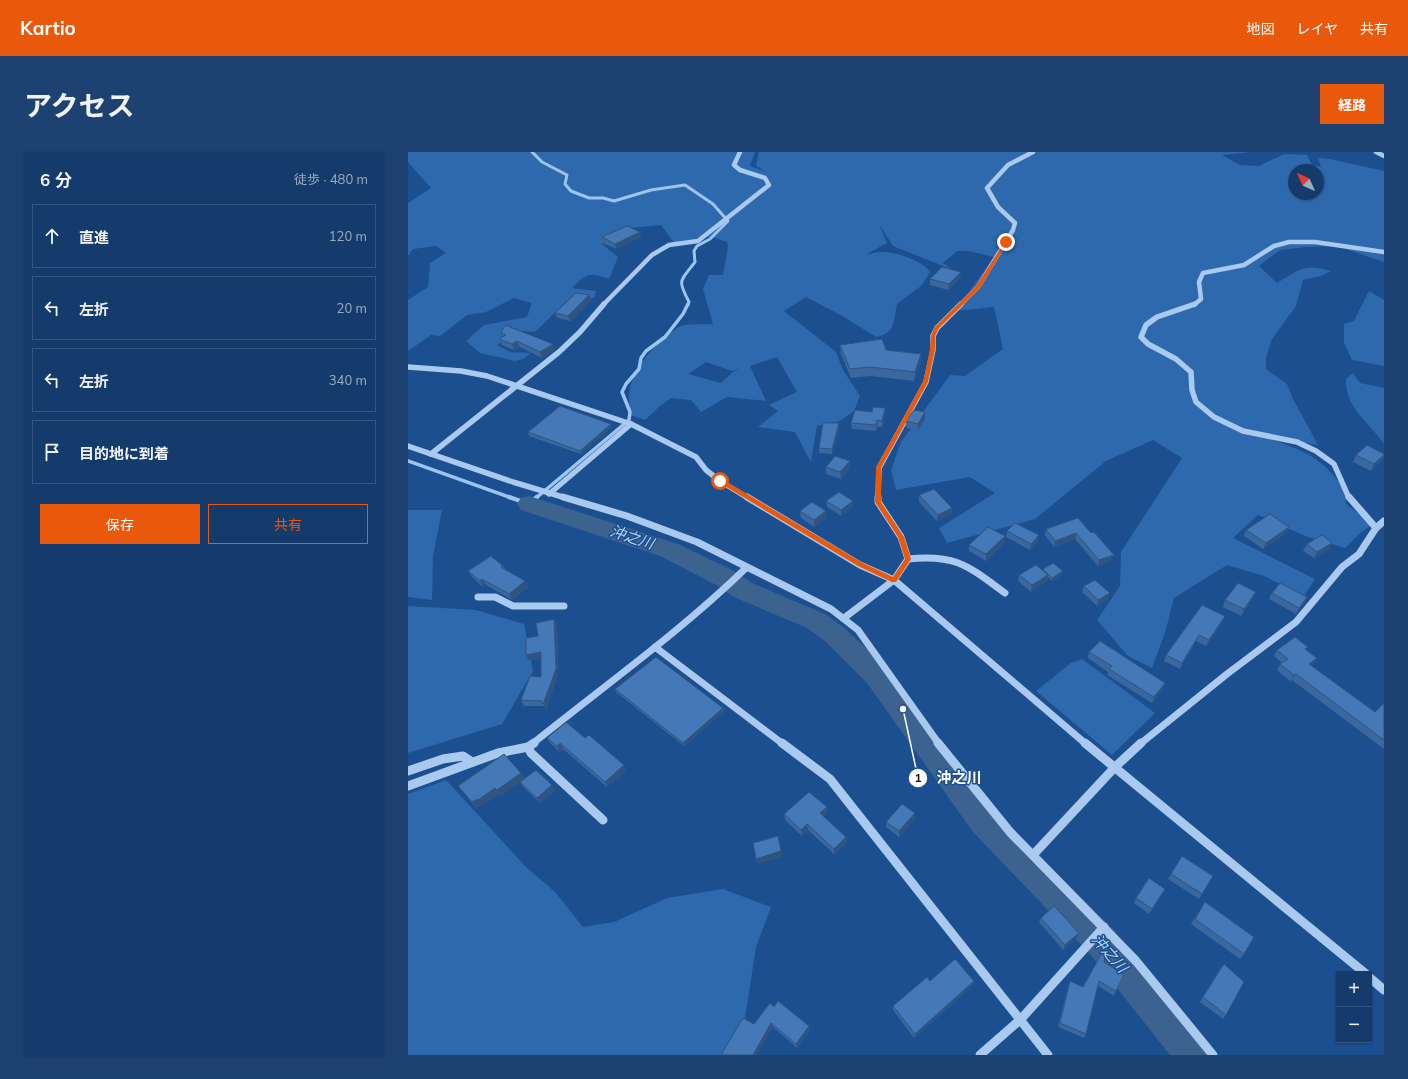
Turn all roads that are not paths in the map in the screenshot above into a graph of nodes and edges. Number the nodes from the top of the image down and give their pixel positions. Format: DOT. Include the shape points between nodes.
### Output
graph roads {
  1 [pos="740,152"];
  2 [pos="1033,152"];
  3 [pos="1376,152"];
  4 [pos="1384,156"];
  5 [pos="1384,252"];
  6 [pos="408,367"];
  7 [pos="516,386"];
  8 [pos="631,424"];
  9 [pos="408,446"];
  10 [pos="431,454"];
  11 [pos="549,494"];
  12 [pos="1384,521"];
  13 [pos="1376,528"];
  14 [pos="908,559"];
  15 [pos="746,568"];
  16 [pos="894,580"];
  17 [pos="1005,592"];
  18 [pos="478,598"];
  19 [pos="564,606"];
  20 [pos="844,618"];
  21 [pos="655,647"];
  22 [pos="528,747"];
  23 [pos="472,762"];
  24 [pos="1115,767"];
  25 [pos="408,771"];
  26 [pos="408,786"];
  27 [pos="604,820"];
  28 [pos="1033,855"];
  29 [pos="1104,927"];
  30 [pos="1362,971"];
  31 [pos="1372,980"];
  32 [pos="1384,990"];
  33 [pos="1021,1019"];
  34 [pos="980,1055"];
  35 [pos="1048,1055"];
  36 [pos="1213,1055"];
  1 -- 7 [label="street" via="734,165 740,170 759,174 770,184 698,241 669,245 652,255 613,293 580,332"];
  2 -- 14 [label="street" via="1008,165 987,188 1000,210 1014,223 1013,230 978,287 937,328 933,336 933,350 926,382 878,468 878,502 901,537"];
  3 -- 4 [label="street"];
  5 -- 13 [label="street" via="1312,242 1278,244 1244,265 1213,269 1203,273 1199,282 1201,299 1192,306 1157,318 1146,325 1141,337 1148,344 1176,359 1191,372 1196,402 1214,416 1243,431 1297,442 1334,464 1350,500"];
  6 -- 7 [label="street" via="461,371 487,376"];
  7 -- 8 [label="street"];
  7 -- 10 [label="street"];
  8 -- 11 [label="street"];
  8 -- 16 [label="street" via="696,457 706,470 746,496 860,564"];
  9 -- 10 [label="street"];
  10 -- 11 [label="street"];
  11 -- 15 [label="street" via="660,528 697,542"];
  12 -- 13 [label="street"];
  13 -- 24 [label="street" via="1359,554 1342,567 1296,622 1227,674"];
  14 -- 16 [label="street"];
  14 -- 17 [label="street" via="932,556 962,562"];
  15 -- 20 [label="street" via="812,599"];
  15 -- 21 [label="street"];
  16 -- 20 [label="street"];
  16 -- 24 [label="street"];
  18 -- 19 [label="street" via="496,596 510,605 529,608"];
  20 -- 28 [label="street" via="858,630 950,759 1010,832"];
  21 -- 22 [label="street"];
  21 -- 33 [label="street" via="830,779"];
  22 -- 23 [label="street"];
  22 -- 27 [label="street"];
  23 -- 25 [label="street" via="463,756 443,759"];
  23 -- 26 [label="street"];
  24 -- 28 [label="street"];
  24 -- 30 [label="street"];
  28 -- 29 [label="street"];
  29 -- 33 [label="street"];
  29 -- 36 [label="street" via="1136,960"];
  31 -- 32 [label="street"];
  33 -- 34 [label="street"];
  33 -- 35 [label="street"];
}
